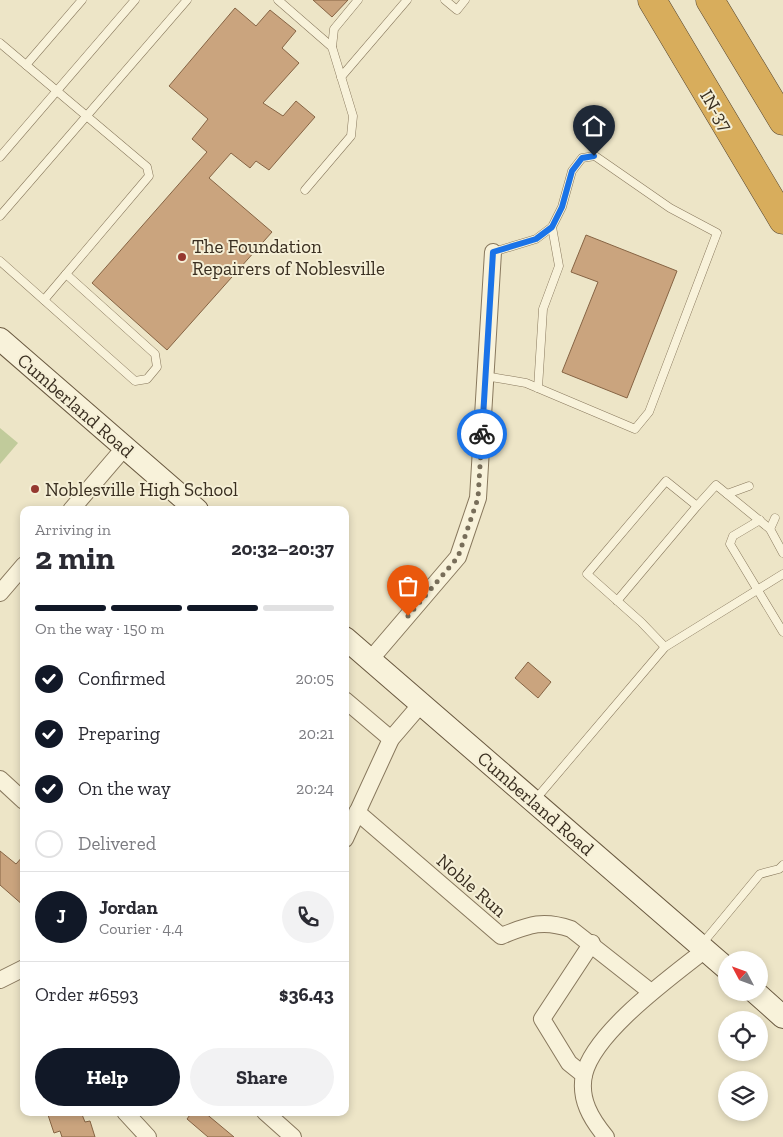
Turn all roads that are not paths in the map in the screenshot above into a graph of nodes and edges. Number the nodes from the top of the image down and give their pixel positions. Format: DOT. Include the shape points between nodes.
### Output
graph roads {
  1 [pos="82,0"];
  2 [pos="135,0"];
  3 [pos="187,0"];
  4 [pos="278,0"];
  5 [pos="358,0"];
  6 [pos="407,0"];
  7 [pos="445,0"];
  8 [pos="465,0"];
  9 [pos="652,0"];
  10 [pos="710,0"];
  11 [pos="0,43"];
  12 [pos="332,47"];
  13 [pos="26,65"];
  14 [pos="341,77"];
  15 [pos="57,90"];
  16 [pos="87,116"];
  17 [pos="783,122"];
  18 [pos="0,157"];
  19 [pos="305,190"];
  20 [pos="0,216"];
  21 [pos="783,220"];
  22 [pos="552,227"];
  23 [pos="493,252"];
  24 [pos="0,261"];
  25 [pos="66,274"];
  26 [pos="44,300"];
  27 [pos="0,339"];
  28 [pos="485,376"];
  29 [pos="538,388"];
  30 [pos="125,447"];
  31 [pos="749,486"];
  32 [pos="727,494"];
  33 [pos="74,506"];
  34 [pos="192,506"];
  35 [pos="697,506"];
  36 [pos="775,518"];
  37 [pos="760,520"];
  38 [pos="770,529"];
  39 [pos="783,553"];
  40 [pos="20,570"];
  41 [pos="783,574"];
  42 [pos="757,591"];
  43 [pos="0,593"];
  44 [pos="617,601"];
  45 [pos="783,632"];
  46 [pos="349,642"];
  47 [pos="665,647"];
  48 [pos="370,660"];
  49 [pos="349,703"];
  50 [pos="421,704"];
  51 [pos="391,739"];
  52 [pos="0,779"];
  53 [pos="20,797"];
  54 [pos="534,802"];
  55 [pos="357,812"];
  56 [pos="349,830"];
  57 [pos="783,865"];
  58 [pos="592,944"];
  59 [pos="703,948"];
  60 [pos="718,961"];
  61 [pos="20,970"];
  62 [pos="0,980"];
  63 [pos="652,992"];
  64 [pos="765,1001"];
  65 [pos="783,1017"];
  66 [pos="584,1075"];
  67 [pos="129,1116"];
  68 [pos="269,1116"];
  69 [pos="148,1137"];
  70 [pos="293,1137"];
  71 [pos="606,1137"];
  1 -- 13 [label="lane"];
  2 -- 15 [label="lane"];
  3 -- 16 [label="lane"];
  4 -- 12 [label="lane"];
  5 -- 12 [label="lane" via="334,28"];
  6 -- 14 [label="lane"];
  7 -- 8 [label="lane" via="457,10"];
  9 -- 21 [label="highway, IN-37"];
  10 -- 17 [label="highway"];
  11 -- 13 [label="lane"];
  12 -- 14 [label="lane"];
  13 -- 15 [label="lane"];
  14 -- 19 [label="lane" via="353,116 351,136"];
  15 -- 16 [label="lane"];
  15 -- 18 [label="lane"];
  16 -- 20 [label="lane"];
  16 -- 25 [label="lane" via="148,167 149,176"];
  22 -- 23 [label="lane" via="536,239"];
  22 -- 29 [label="lane" via="559,266 543,309"];
  22 -- 29 [label="lane" via="562,207 572,171 582,158 594,156 670,208 717,233 649,412 635,429"];
  23 -- 28 [label="street"];
  24 -- 26 [label="lane"];
  25 -- 26 [label="lane"];
  25 -- 26 [label="lane" via="155,354 157,367 147,379 134,381"];
  27 -- 30 [label="street, Cumberland Road"];
  28 -- 29 [label="lane"];
  28 -- 48 [label="street" via="478,498 458,557"];
  30 -- 33 [label="street"];
  30 -- 34 [label="street, Cumberland Road"];
  31 -- 32 [label="lane"];
  32 -- 35 [label="lane" via="716,485"];
  32 -- 37 [label="lane"];
  35 -- 44 [label="lane"];
  35 -- 44 [label="lane" via="666,481 587,574"];
  36 -- 38 [label="lane"];
  37 -- 38 [label="lane"];
  37 -- 42 [label="lane" via="733,536 730,544"];
  38 -- 39 [label="lane"];
  40 -- 43 [label="street"];
  41 -- 42 [label="lane"];
  42 -- 45 [label="lane"];
  42 -- 47 [label="lane"];
  44 -- 47 [label="lane"];
  46 -- 48 [label="street, Cumberland Road"];
  47 -- 54 [label="lane"];
  48 -- 50 [label="street, Cumberland Road"];
  49 -- 51 [label="street"];
  50 -- 51 [label="street"];
  50 -- 54 [label="street, Cumberland Road"];
  51 -- 55 [label="street"];
  52 -- 53 [label="street"];
  54 -- 59 [label="street, Cumberland Road"];
  55 -- 56 [label="street"];
  55 -- 58 [label="street, Noble Run" via="501,936 531,924 548,923 571,929"];
  57 -- 59 [label="lane" via="760,874"];
  58 -- 63 [label="street"];
  58 -- 66 [label="street" via="542,1019 569,1063"];
  59 -- 60 [label="street, Cumberland Road"];
  59 -- 63 [label="street"];
  61 -- 62 [label="street"];
  63 -- 66 [label="street" via="599,1045"];
  64 -- 65 [label="street"];
  66 -- 71 [label="street" via="584,1098 588,1111"];
  67 -- 69 [label="street"];
  68 -- 70 [label="street"];
}
